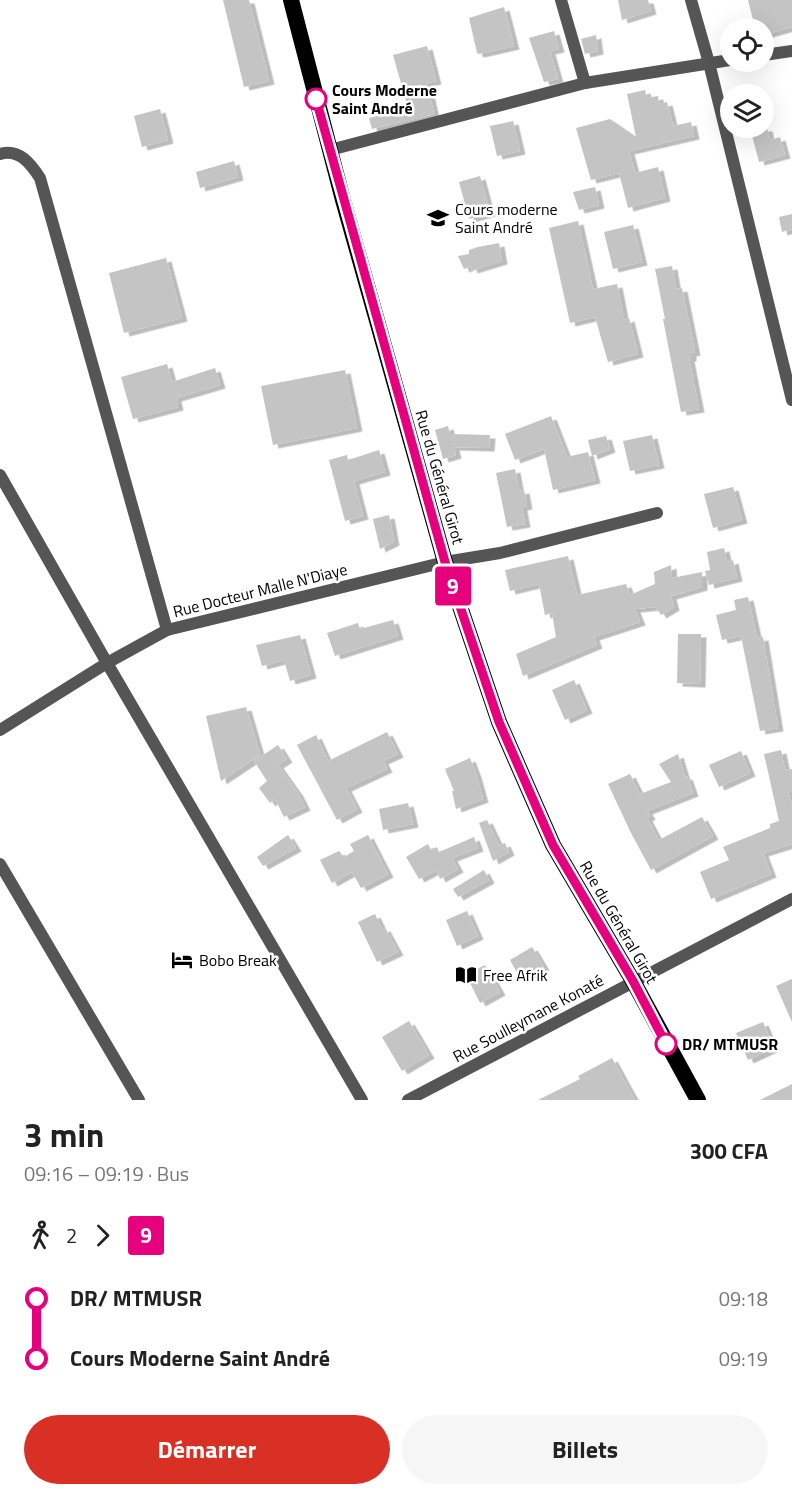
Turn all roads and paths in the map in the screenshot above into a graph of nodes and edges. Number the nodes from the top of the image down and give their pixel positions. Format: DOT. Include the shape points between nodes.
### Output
graph roads {
  1 [pos="291,0"];
  2 [pos="561,0"];
  3 [pos="691,0"];
  4 [pos="792,51"];
  5 [pos="774,54"];
  6 [pos="720,61"];
  7 [pos="709,63"];
  8 [pos="585,83"];
  9 [pos="330,150"];
  10 [pos="0,154"];
  11 [pos="792,400"];
  12 [pos="0,475"];
  13 [pos="657,513"];
  14 [pos="445,562"];
  15 [pos="167,630"];
  16 [pos="107,663"];
  17 [pos="0,730"];
  18 [pos="0,864"];
  19 [pos="792,899"];
  20 [pos="633,981"];
  21 [pos="139,1100"];
  22 [pos="362,1100"];
  23 [pos="408,1100"];
  24 [pos="698,1100"];
  1 -- 9 [label="highway, Rue du Général Girot"];
  2 -- 8 [label="street"];
  3 -- 7 [label="street"];
  4 -- 5 [label="street"];
  6 -- 7 [label="street"];
  7 -- 8 [label="street"];
  7 -- 11 [label="street"];
  8 -- 9 [label="street"];
  9 -- 14 [label="highway, Rue du Général Girot"];
  10 -- 15 [label="street" via="6,152 27,159 40,178"];
  12 -- 16 [label="street"];
  13 -- 14 [label="street, Rue Docteur Malle N'Diaye" via="500,553"];
  14 -- 15 [label="street, Rue Docteur Malle N'Diaye"];
  14 -- 20 [label="highway, Rue du Général Girot" via="499,722 528,790 553,845"];
  15 -- 16 [label="street, Rue Docteur Malle N'Diaye"];
  16 -- 17 [label="street, Rue Docteur Malle N'Diaye"];
  16 -- 22 [label="street"];
  18 -- 21 [label="street"];
  19 -- 20 [label="street, Rue Soulleymane Konaté"];
  20 -- 23 [label="street, Rue Soulleymane Konaté"];
  20 -- 24 [label="highway, Rue du Général Girot"];
}
